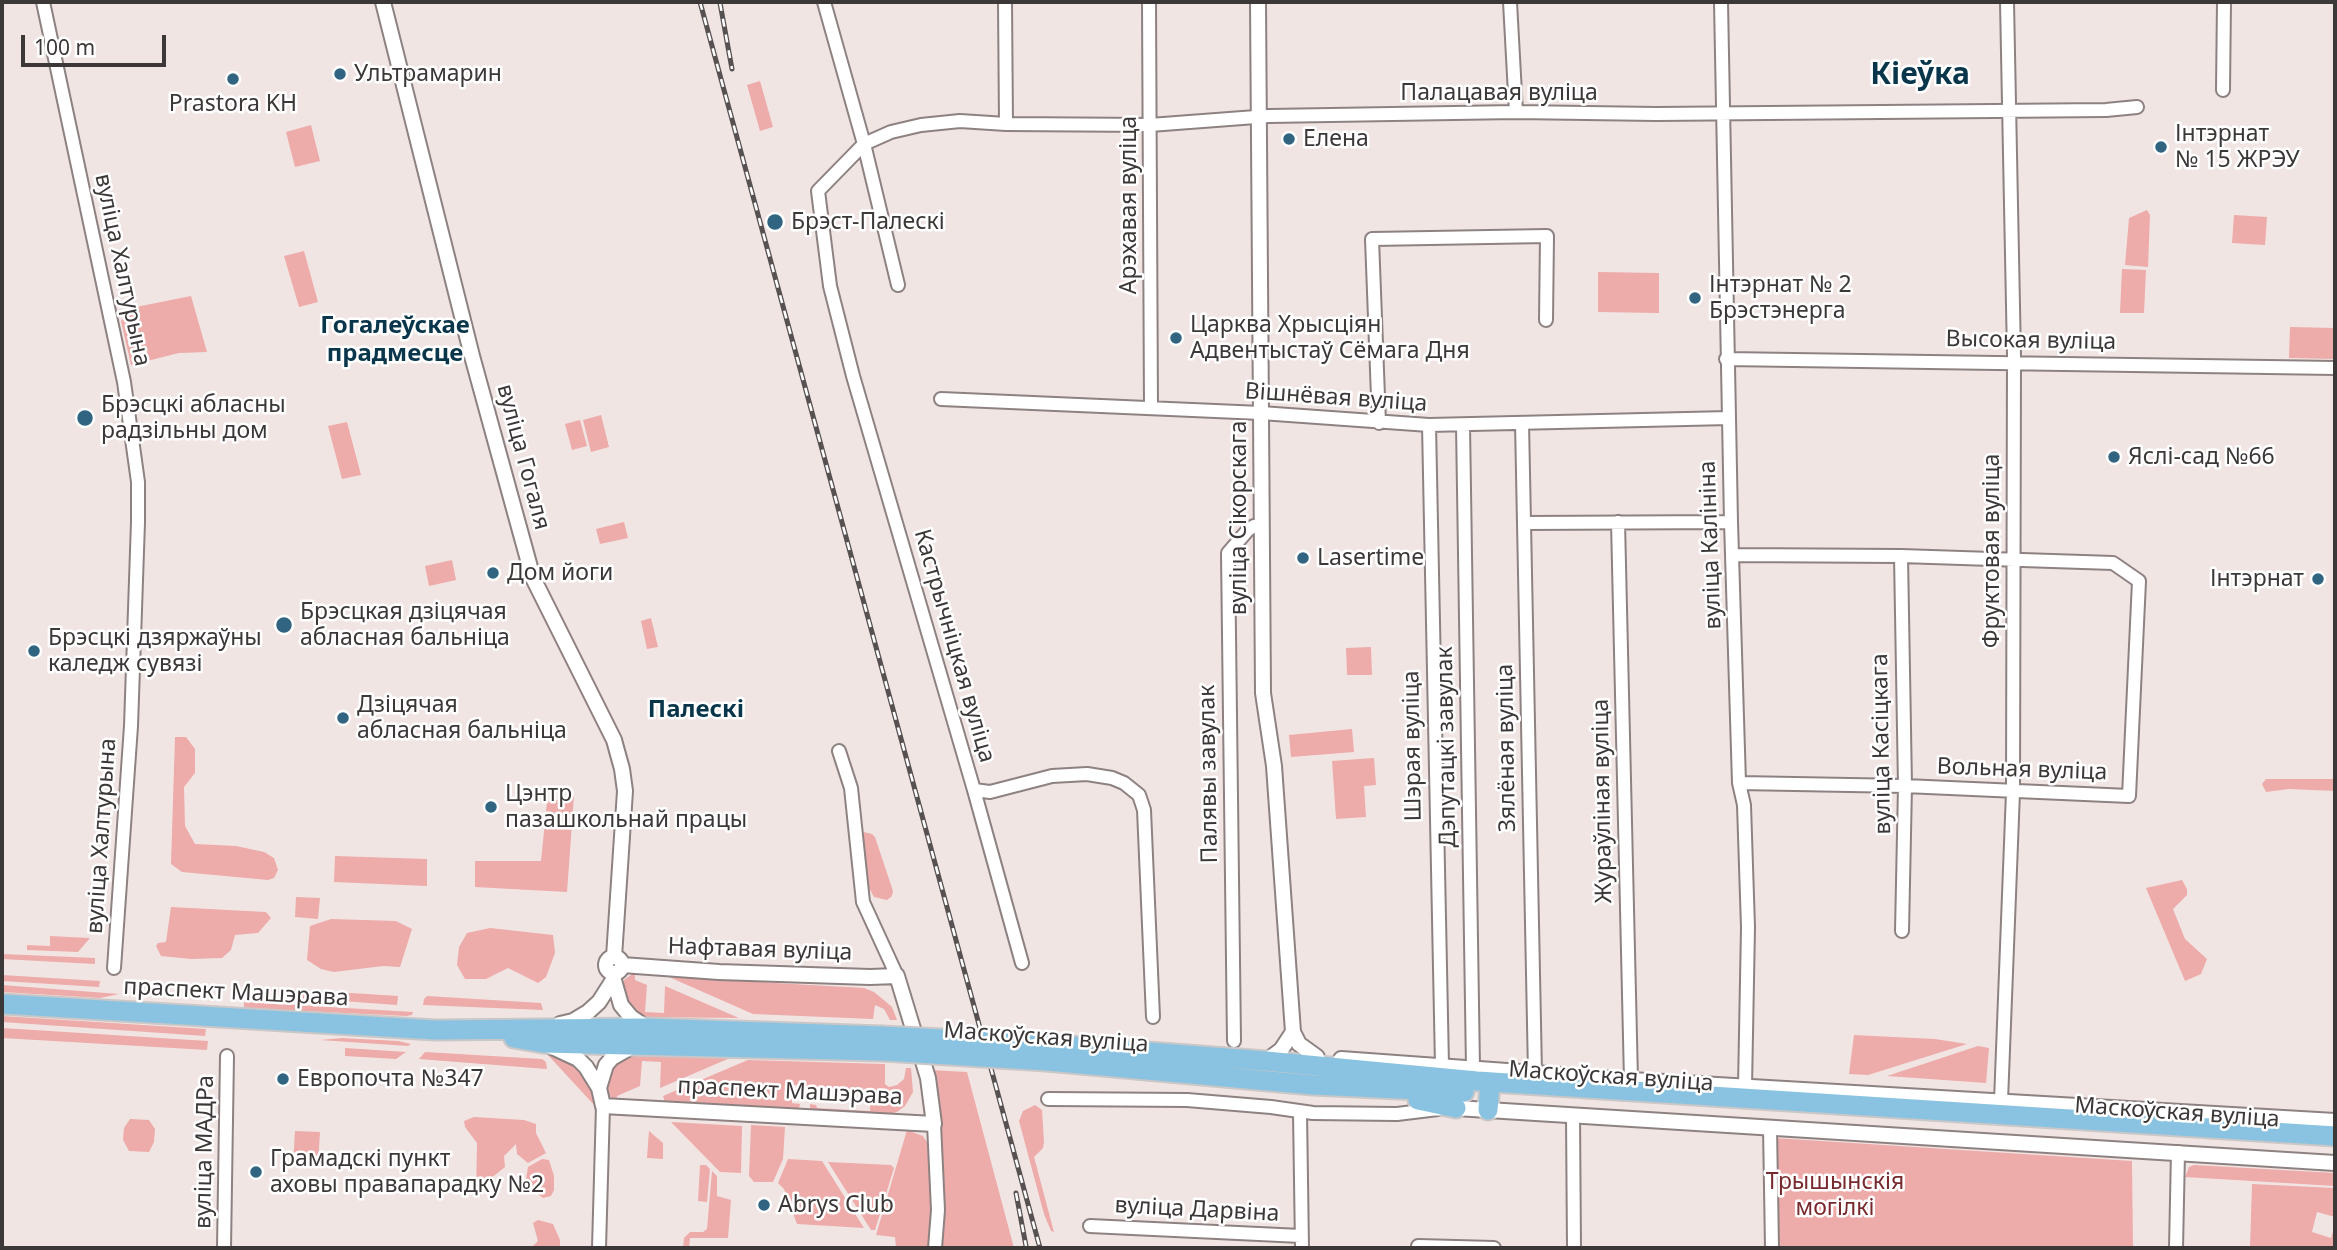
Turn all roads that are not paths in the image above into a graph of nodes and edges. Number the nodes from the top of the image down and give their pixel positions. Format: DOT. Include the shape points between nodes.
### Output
graph roads {
  1 [pos="43,2"];
  2 [pos="383,2"];
  3 [pos="824,2"];
  4 [pos="1005,2"];
  5 [pos="1149,2"];
  6 [pos="1258,2"];
  7 [pos="1510,2"];
  8 [pos="1721,2"];
  9 [pos="2007,2"];
  10 [pos="2224,2"];
  11 [pos="2223,90"];
  12 [pos="2137,107"];
  13 [pos="2007,110"];
  14 [pos="1516,112"];
  15 [pos="1723,112"];
  16 [pos="1265,116"];
  17 [pos="1006,124"];
  18 [pos="1150,125"];
  19 [pos="864,144"];
  20 [pos="898,285"];
  21 [pos="1545,320"];
  22 [pos="1726,359"];
  23 [pos="2014,362"];
  24 [pos="2335,368"];
  25 [pos="941,399"];
  26 [pos="1152,408"];
  27 [pos="1261,414"];
  28 [pos="1729,418"];
  29 [pos="1379,423"];
  30 [pos="1522,423"];
  31 [pos="1429,425"];
  32 [pos="1463,425"];
  33 [pos="1618,522"];
  34 [pos="1731,522"];
  35 [pos="1524,523"];
  36 [pos="1262,526"];
  37 [pos="1732,555"];
  38 [pos="1901,556"];
  39 [pos="2013,559"];
  40 [pos="839,751"];
  41 [pos="1740,783"];
  42 [pos="1905,786"];
  43 [pos="974,790"];
  44 [pos="2013,792"];
  45 [pos="1902,930"];
  46 [pos="1022,963"];
  47 [pos="114,968"];
  48 [pos="615,969"];
  49 [pos="897,976"];
  50 [pos="2,1004"];
  51 [pos="1153,1017"];
  52 [pos="648,1028"];
  53 [pos="1293,1032"];
  54 [pos="544,1035"];
  55 [pos="1234,1041"];
  56 [pos="882,1043"];
  57 [pos="635,1045"];
  58 [pos="1045,1053"];
  59 [pos="227,1056"];
  60 [pos="1317,1057"];
  61 [pos="1266,1060"];
  62 [pos="1442,1066"];
  63 [pos="1535,1073"];
  64 [pos="1631,1080"];
  65 [pos="1482,1085"];
  66 [pos="1745,1087"];
  67 [pos="599,1088"];
  68 [pos="1365,1089"];
  69 [pos="1048,1099"];
  70 [pos="2001,1101"];
  71 [pos="603,1106"];
  72 [pos="1457,1108"];
  73 [pos="1300,1112"];
  74 [pos="1573,1116"];
  75 [pos="2335,1121"];
  76 [pos="934,1124"];
  77 [pos="1770,1127"];
  78 [pos="2335,1136"];
  79 [pos="2335,1147"];
  80 [pos="2178,1152"];
  81 [pos="2335,1163"];
  82 [pos="1090,1226"];
  83 [pos="1301,1242"];
  84 [pos="1418,1246"];
  85 [pos="225,1248"];
  86 [pos="598,1248"];
  87 [pos="935,1248"];
  88 [pos="1494,1248"];
  89 [pos="1574,1248"];
  90 [pos="1772,1248"];
  91 [pos="2176,1248"];
  1 -- 47 [label="street, вуліца Халтурына" via="124,382 138,482 131,726"];
  2 -- 48 [label="street, вуліца Гогаля" via="533,578 614,740 622,769 625,791"];
  3 -- 19 [label="street"];
  4 -- 17 [label="street"];
  5 -- 18 [label="street, Арэхавая вуліца"];
  6 -- 16 [label="street, вуліца Сікорскага"];
  7 -- 14 [label="street"];
  8 -- 15 [label="street, вуліца Калініна"];
  9 -- 13 [label="street, Фруктовая вуліца"];
  10 -- 11 [label="street"];
  12 -- 13 [label="street, Палацавая вуліца"];
  13 -- 15 [label="street, Палацавая вуліца"];
  13 -- 23 [label="street, Фруктовая вуліца"];
  14 -- 15 [label="street, Палацавая вуліца"];
  14 -- 16 [label="street, Палацавая вуліца"];
  15 -- 22 [label="street, вуліца Калініна"];
  16 -- 18 [label="street, Палацавая вуліца"];
  16 -- 27 [label="street, вуліца Сікорскага"];
  17 -- 18 [label="street, Палацавая вуліца"];
  17 -- 19 [label="street, Палацавая вуліца" via="960,121 921,125"];
  18 -- 26 [label="street, Арэхавая вуліца"];
  19 -- 20 [label="street"];
  19 -- 43 [label="street, Кастрычніцкая вуліца" via="818,191 830,286"];
  21 -- 29 [label="street" via="1547,236 1372,239"];
  22 -- 23 [label="street, Высокая вуліца"];
  22 -- 28 [label="street, вуліца Калініна"];
  23 -- 24 [label="street, Высокая вуліца"];
  23 -- 39 [label="street, Фруктовая вуліца"];
  25 -- 26 [label="street, Вішнёвая вуліца"];
  26 -- 27 [label="street, Вішнёвая вуліца"];
  27 -- 29 [label="street, Вішнёвая вуліца"];
  27 -- 36 [label="street, вуліца Сікорскага"];
  28 -- 30 [label="street, Вішнёвая вуліца"];
  28 -- 34 [label="street, вуліца Калініна"];
  29 -- 31 [label="street, Вішнёвая вуліца"];
  30 -- 32 [label="street, Вішнёвая вуліца"];
  30 -- 35 [label="street, Зялёная вуліца"];
  31 -- 32 [label="street, Вішнёвая вуліца"];
  31 -- 62 [label="street, Шэрая вуліца"];
  32 -- 65 [label="street, Дэпутацкі завулак"];
  33 -- 34 [label="street"];
  33 -- 35 [label="street"];
  33 -- 64 [label="street, Жураўліная вуліца"];
  34 -- 37 [label="street, вуліца Калініна"];
  35 -- 63 [label="street, Зялёная вуліца"];
  36 -- 53 [label="street, вуліца Сікорскага" via="1263,693 1274,766"];
  36 -- 55 [label="street, Палявы завулак" via="1248,530 1228,553"];
  37 -- 38 [label="street"];
  37 -- 41 [label="street, вуліца Калініна"];
  38 -- 39 [label="street"];
  38 -- 42 [label="street, вуліца Касіцкага"];
  39 -- 44 [label="street, Фруктовая вуліца"];
  39 -- 44 [label="street, Вольная вуліца" via="2113,563 2139,581 2129,796"];
  40 -- 49 [label="street, Нафтавая вуліца" via="851,788 863,902"];
  41 -- 42 [label="street, Вольная вуліца"];
  41 -- 66 [label="street, вуліца Калініна" via="1748,927"];
  42 -- 44 [label="street, Вольная вуліца"];
  42 -- 45 [label="street, вуліца Касіцкага"];
  43 -- 46 [label="street"];
  43 -- 51 [label="street, Кастрычніцкая вуліца" via="990,792 1052,776 1087,774 1112,778 1139,795 1145,824"];
  44 -- 70 [label="street, Фруктовая вуліца"];
  48 -- 49 [label="street, Нафтавая вуліца"];
  48 -- 52 [label="street" via="621,1005"];
  48 -- 54 [label="street" via="600,1002"];
  49 -- 76 [label="street, Нафтавая вуліца" via="928,1078"];
  50 -- 54 [label="main road, праспект Машэрава"];
  52 -- 54 [label="main road, праспект Машэрава"];
  52 -- 56 [label="main road, праспект Машэрава"];
  53 -- 60 [label="street" via="1299,1044"];
  53 -- 61 [label="street"];
  54 -- 57 [label="main road, праспект Машэрава"];
  54 -- 67 [label="street" via="578,1059"];
  56 -- 57 [label="main road, праспект Машэрава"];
  56 -- 58 [label="main road, Маскоўская вуліца, bridge"];
  57 -- 67 [label="street" via="606,1065"];
  58 -- 61 [label="main road, Маскоўская вуліца"];
  58 -- 68 [label="main road, Маскоўская вуліца"];
  59 -- 85 [label="street, вуліца МАДРа"];
  60 -- 61 [label="street, Маскоўская вуліца"];
  60 -- 62 [label="street, Маскоўская вуліца"];
  61 -- 65 [label="main road, Маскоўская вуліца"];
  62 -- 65 [label="street, Маскоўская вуліца"];
  63 -- 64 [label="street, Маскоўская вуліца"];
  63 -- 65 [label="street, Маскоўская вуліца"];
  64 -- 66 [label="street, Маскоўская вуліца"];
  65 -- 68 [label="main road, Маскоўская вуліца"];
  65 -- 72 [label="street, Маскоўская вуліца"];
  65 -- 74 [label="street, Маскоўская вуліца"];
  65 -- 78 [label="main road, Маскоўская вуліца"];
  65 -- 79 [label="main road, Маскоўская вуліца"];
  66 -- 70 [label="street, Маскоўская вуліца"];
  67 -- 71 [label="street"];
  68 -- 72 [label="main road"];
  69 -- 73 [label="street, Маскоўская вуліца" via="1187,1100"];
  70 -- 75 [label="street, Маскоўская вуліца"];
  71 -- 76 [label="street, праспект Машэрава"];
  71 -- 86 [label="street"];
  72 -- 73 [label="street, Маскоўская вуліца" via="1397,1114"];
  73 -- 83 [label="street"];
  74 -- 77 [label="street, Маскоўская вуліца"];
  74 -- 89 [label="street"];
  76 -- 87 [label="street"];
  77 -- 80 [label="street, Маскоўская вуліца"];
  77 -- 90 [label="street"];
  80 -- 81 [label="street, Маскоўская вуліца"];
  80 -- 91 [label="street"];
  82 -- 83 [label="street, вуліца Дарвіна"];
  84 -- 88 [label="street"];
}
